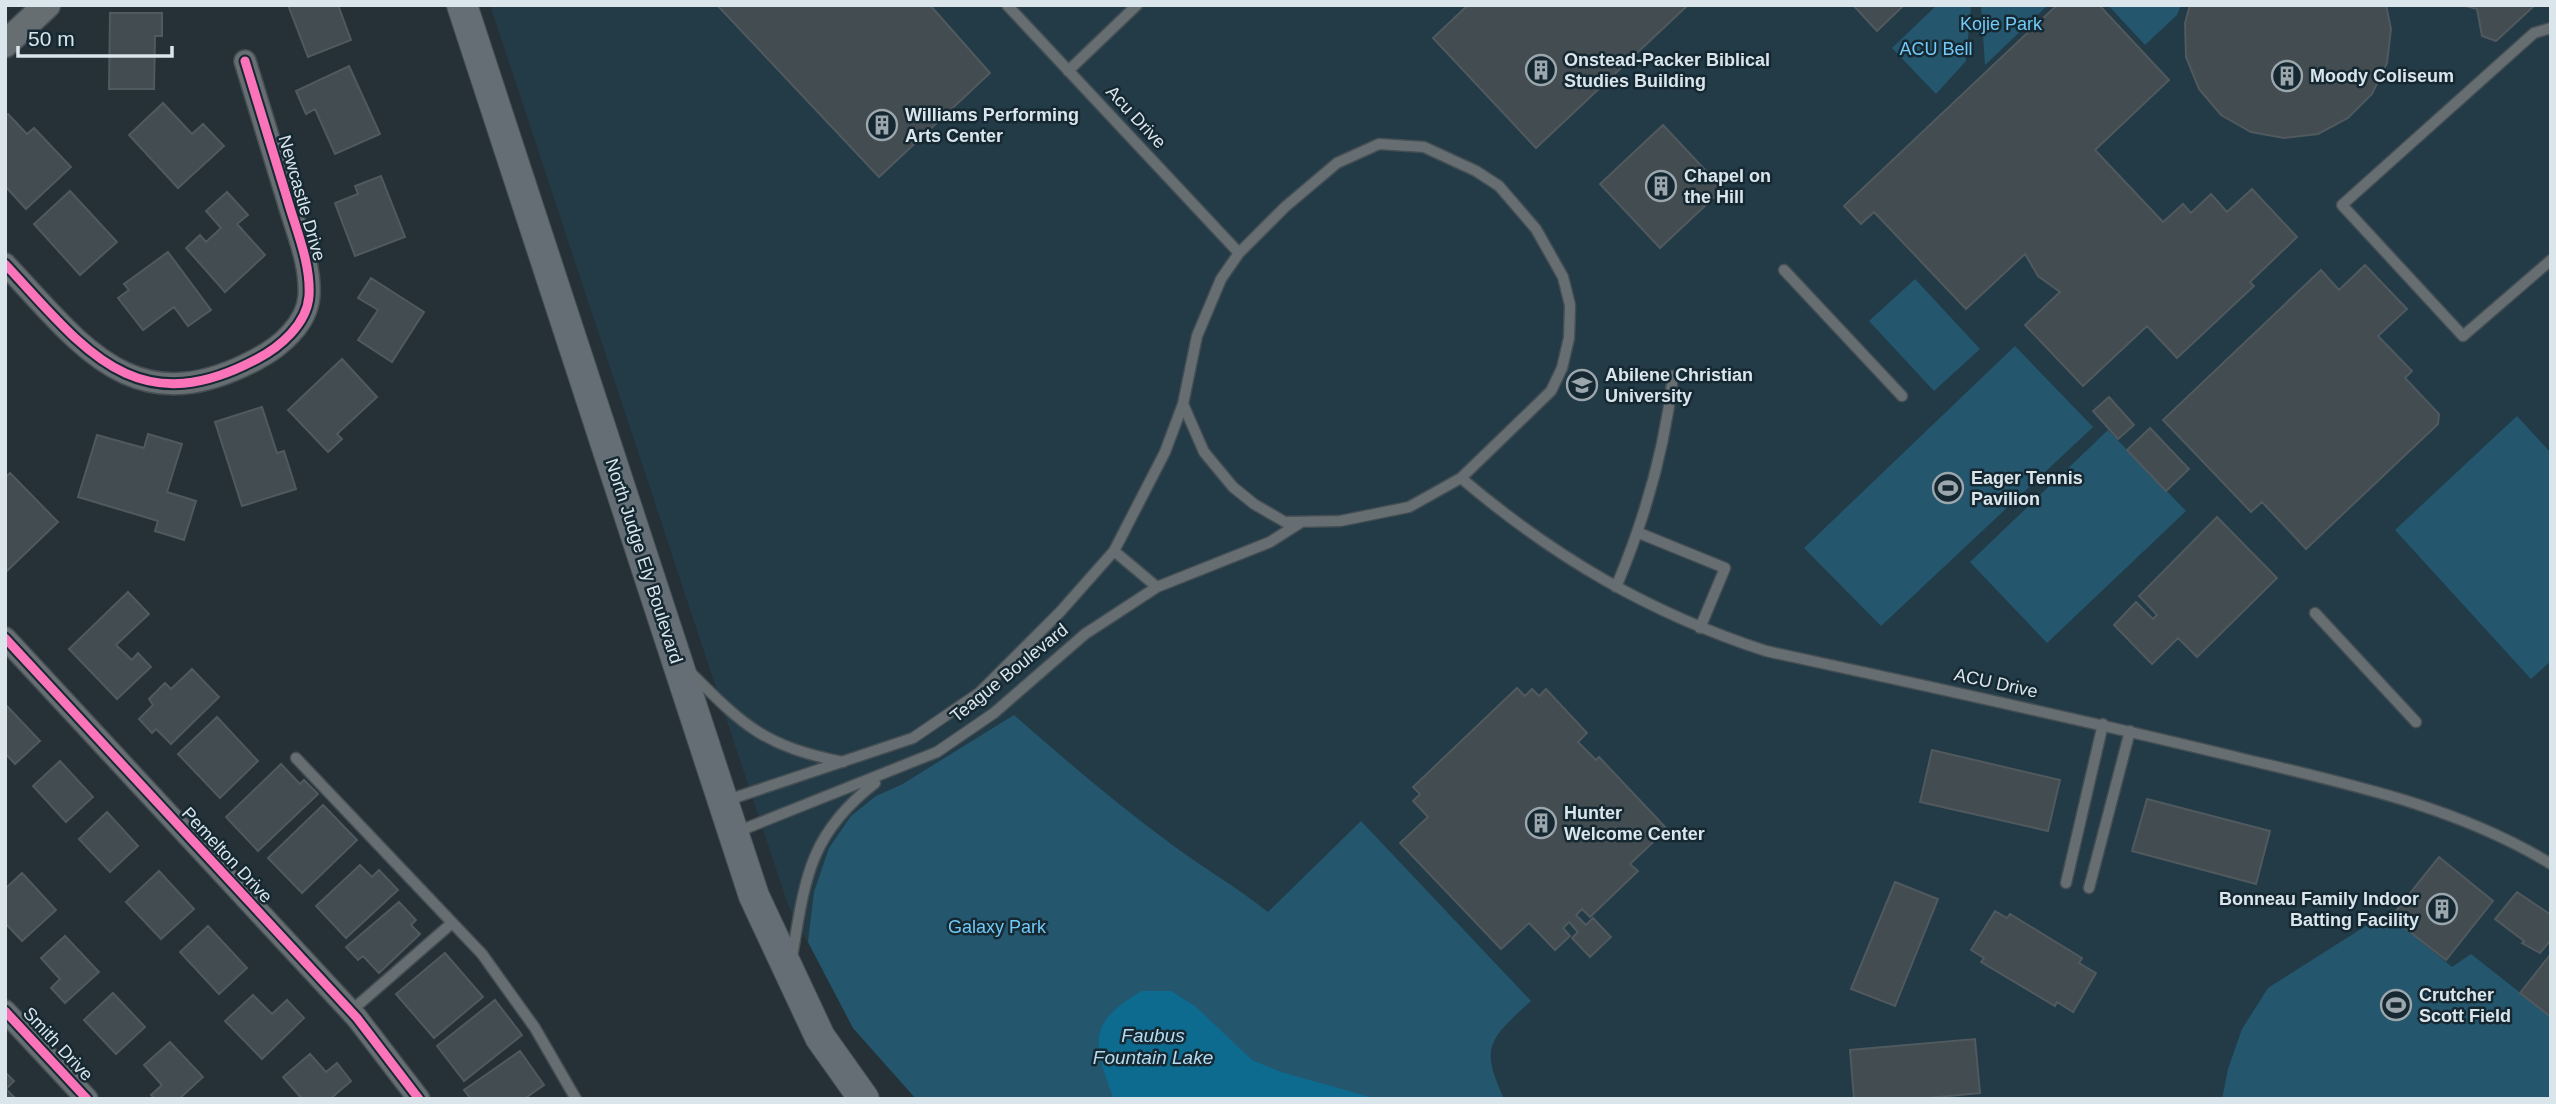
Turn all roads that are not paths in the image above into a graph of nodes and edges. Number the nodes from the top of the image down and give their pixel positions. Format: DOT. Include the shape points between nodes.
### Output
graph roads {
  1 [pos="47,5"];
  2 [pos="461,5"];
  3 [pos="1007,5"];
  4 [pos="1137,5"];
  5 [pos="2551,28"];
  6 [pos="5,44"];
  7 [pos="246,61"];
  8 [pos="1068,71"];
  9 [pos="1239,253"];
  10 [pos="2551,260"];
  11 [pos="5,264"];
  12 [pos="1784,270"];
  13 [pos="1674,376"];
  14 [pos="1902,396"];
  15 [pos="1184,404"];
  16 [pos="1461,478"];
  17 [pos="1300,523"];
  18 [pos="1639,533"];
  19 [pos="1114,551"];
  20 [pos="1157,587"];
  21 [pos="1616,587"];
  22 [pos="2315,613"];
  23 [pos="1700,628"];
  24 [pos="5,638"];
  25 [pos="675,657"];
  26 [pos="2416,722"];
  27 [pos="2103,724"];
  28 [pos="2130,731"];
  29 [pos="296,758"];
  30 [pos="845,763"];
  31 [pos="885,775"];
  32 [pos="723,802"];
  33 [pos="732,834"];
  34 [pos="2551,864"];
  35 [pos="2066,883"];
  36 [pos="2089,888"];
  37 [pos="452,923"];
  38 [pos="789,974"];
  39 [pos="5,1011"];
  40 [pos="351,1011"];
  41 [pos="87,1099"];
  42 [pos="419,1099"];
  43 [pos="576,1099"];
  44 [pos="864,1099"];
  1 -- 6 [label="street"];
  2 -- 25 [label="main road, North Judge Ely Boulevard"];
  3 -- 8 [label="lane, Acu Drive"];
  4 -- 8 [label="lane"];
  5 -- 10 [label="lane" via="2534,33 2342,205 2463,337"];
  7 -- 11 [label="street, Newcastle Drive" via="306,263 309,298 295,330 274,350 245,366 167,386 122,373 83,347"];
  8 -- 9 [label="lane, Acu Drive"];
  9 -- 15 [label="lane, Teague Boulevard" via="1221,278 1197,336"];
  9 -- 16 [label="lane, Teague Boulevard" via="1285,206 1337,163 1379,144 1424,148 1476,171 1499,187 1536,229 1563,277 1570,305 1569,338 1551,391"];
  12 -- 14 [label="lane"];
  13 -- 18 [label="lane"];
  15 -- 17 [label="lane, Teague Boulevard" via="1205,452 1233,487 1285,522"];
  15 -- 19 [label="lane, Teague Boulevard"];
  16 -- 17 [label="lane, Teague Boulevard" via="1409,507 1340,521"];
  16 -- 21 [label="lane, ACU Drive" via="1518,526"];
  17 -- 20 [label="lane, Teague Boulevard" via="1270,542"];
  18 -- 21 [label="lane"];
  18 -- 23 [label="lane" via="1725,568"];
  19 -- 20 [label="lane"];
  19 -- 30 [label="lane, Teague Boulevard" via="979,694 913,738"];
  20 -- 31 [label="lane, Teague Boulevard" via="1085,634 994,713 937,752"];
  21 -- 23 [label="lane, ACU Drive"];
  22 -- 26 [label="lane"];
  23 -- 27 [label="lane, ACU Drive" via="1766,651"];
  24 -- 40 [label="street, Pemelton Drive"];
  25 -- 30 [label="lane" via="763,737 796,752"];
  25 -- 32 [label="main road, North Judge Ely Boulevard"];
  27 -- 28 [label="lane, ACU Drive"];
  27 -- 35 [label="lane"];
  28 -- 34 [label="lane, ACU Drive" via="2373,790 2452,816"];
  28 -- 36 [label="lane"];
  29 -- 37 [label="lane"];
  30 -- 32 [label="lane, Teague Boulevard"];
  31 -- 33 [label="lane, Teague Boulevard"];
  31 -- 38 [label="lane" via="834,821 812,857"];
  32 -- 33 [label="main road, North Judge Ely Boulevard"];
  33 -- 38 [label="main road, North Judge Ely Boulevard"];
  37 -- 40 [label="lane"];
  37 -- 43 [label="lane" via="505,985"];
  38 -- 44 [label="main road, North Judge Ely Boulevard" via="820,1037"];
  39 -- 41 [label="street, Smith Drive"];
  40 -- 42 [label="street, Pemelton Drive"];
}
